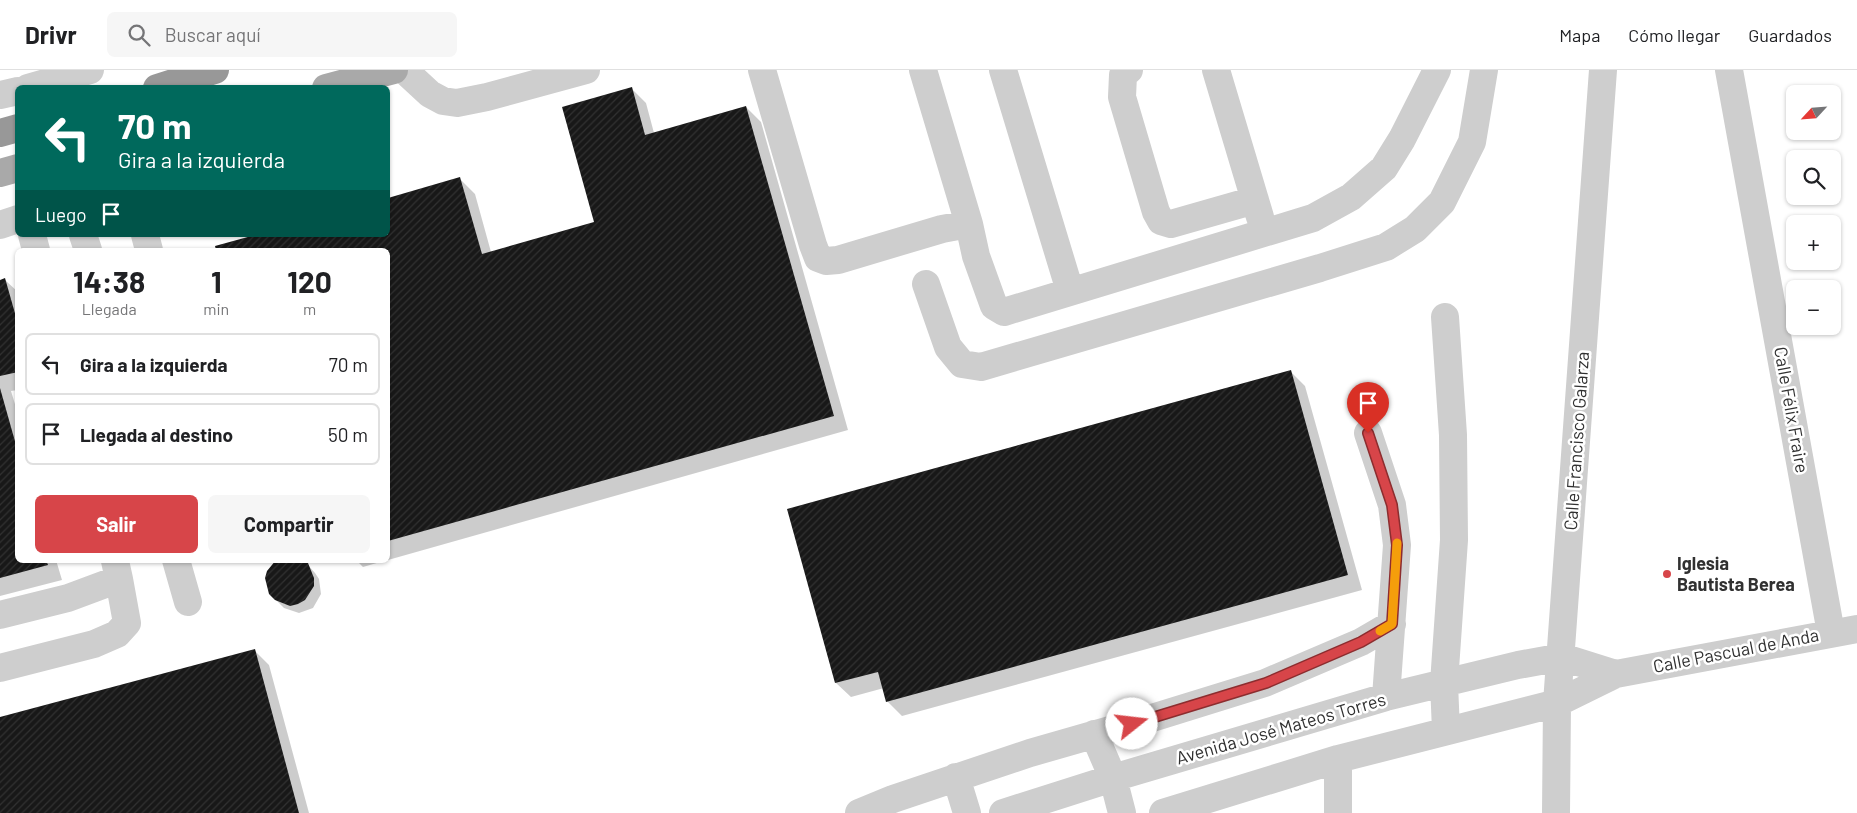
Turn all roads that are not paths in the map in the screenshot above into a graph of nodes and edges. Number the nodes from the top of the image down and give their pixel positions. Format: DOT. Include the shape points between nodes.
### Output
graph roads {
  1 [pos="90,70"];
  2 [pos="215,70"];
  3 [pos="394,70"];
  4 [pos="404,70"];
  5 [pos="586,70"];
  6 [pos="762,70"];
  7 [pos="923,70"];
  8 [pos="1004,70"];
  9 [pos="1129,70"];
  10 [pos="1216,70"];
  11 [pos="1437,70"];
  12 [pos="1484,70"];
  13 [pos="1603,70"];
  14 [pos="1729,70"];
  15 [pos="38,85"];
  16 [pos="168,85"];
  17 [pos="337,85"];
  18 [pos="15,91"];
  19 [pos="0,96"];
  20 [pos="15,129"];
  21 [pos="0,133"];
  22 [pos="15,169"];
  23 [pos="0,173"];
  24 [pos="1255,200"];
  25 [pos="15,220"];
  26 [pos="0,224"];
  27 [pos="969,224"];
  28 [pos="1265,233"];
  29 [pos="926,284"];
  30 [pos="1070,291"];
  31 [pos="1446,317"];
  32 [pos="1368,433"];
  33 [pos="177,563"];
  34 [pos="117,569"];
  35 [pos="188,602"];
  36 [pos="0,615"];
  37 [pos="1392,624"];
  38 [pos="1844,631"];
  39 [pos="1562,656"];
  40 [pos="0,668"];
  41 [pos="1616,674"];
  42 [pos="1444,683"];
  43 [pos="1386,698"];
  44 [pos="1558,703"];
  45 [pos="1446,731"];
  46 [pos="1094,734"];
  47 [pos="1338,759"];
  48 [pos="956,777"];
  49 [pos="1113,778"];
  50 [pos="895,806"];
  51 [pos="1020,811"];
  52 [pos="859,813"];
  53 [pos="967,813"];
  54 [pos="1122,813"];
  55 [pos="1163,813"];
  56 [pos="1338,813"];
  57 [pos="1556,813"];
  1 -- 15 [label="street"];
  2 -- 16 [label="highway"];
  3 -- 17 [label="main road"];
  4 -- 5 [label="street" via="430,94 442,101 458,102"];
  6 -- 27 [label="street" via="818,258 838,260"];
  7 -- 27 [label="street"];
  8 -- 30 [label="street"];
  9 -- 24 [label="street" via="1123,75 1122,97 1161,221 1171,224"];
  10 -- 24 [label="street"];
  11 -- 28 [label="street" via="1384,168 1351,197 1313,218"];
  12 -- 29 [label="street" via="1472,142 1442,202 1415,229 1386,247 981,367 962,364 948,347"];
  13 -- 39 [label="street, Calle Francisco Galarza"];
  14 -- 38 [label="street, Calle Félix Fraire"];
  18 -- 19 [label="street"];
  20 -- 21 [label="highway"];
  22 -- 23 [label="main road"];
  24 -- 28 [label="street"];
  25 -- 26 [label="street"];
  27 -- 30 [label="street" via="976,256 994,306 1004,312"];
  28 -- 30 [label="street"];
  31 -- 42 [label="street" via="1453,435 1454,540"];
  32 -- 37 [label="street" via="1392,505 1397,545"];
  33 -- 35 [label="street"];
  34 -- 36 [label="street" via="68,598"];
  34 -- 40 [label="street" via="127,624 117,634 94,644"];
  37 -- 43 [label="street"];
  37 -- 46 [label="street" via="1361,642 1266,683"];
  38 -- 41 [label="street, Calle Pascual de Anda"];
  39 -- 41 [label="street, Calle Pascual de Anda"];
  39 -- 42 [label="street, Avenida José Mateos Torres"];
  39 -- 44 [label="street, Calle Francisco Galarza"];
  41 -- 44 [label="street, Calle Pascual de Anda"];
  42 -- 43 [label="street, Avenida José Mateos Torres"];
  42 -- 45 [label="street"];
  43 -- 49 [label="street, Avenida José Mateos Torres"];
  44 -- 45 [label="street"];
  44 -- 57 [label="street, Calle Francisco Galarza"];
  45 -- 47 [label="street"];
  46 -- 48 [label="street"];
  46 -- 49 [label="street"];
  47 -- 55 [label="street"];
  47 -- 56 [label="street"];
  48 -- 50 [label="street"];
  48 -- 53 [label="street"];
  49 -- 51 [label="street, Avenida José Mateos Torres"];
  49 -- 54 [label="street"];
  50 -- 52 [label="street"];
}
